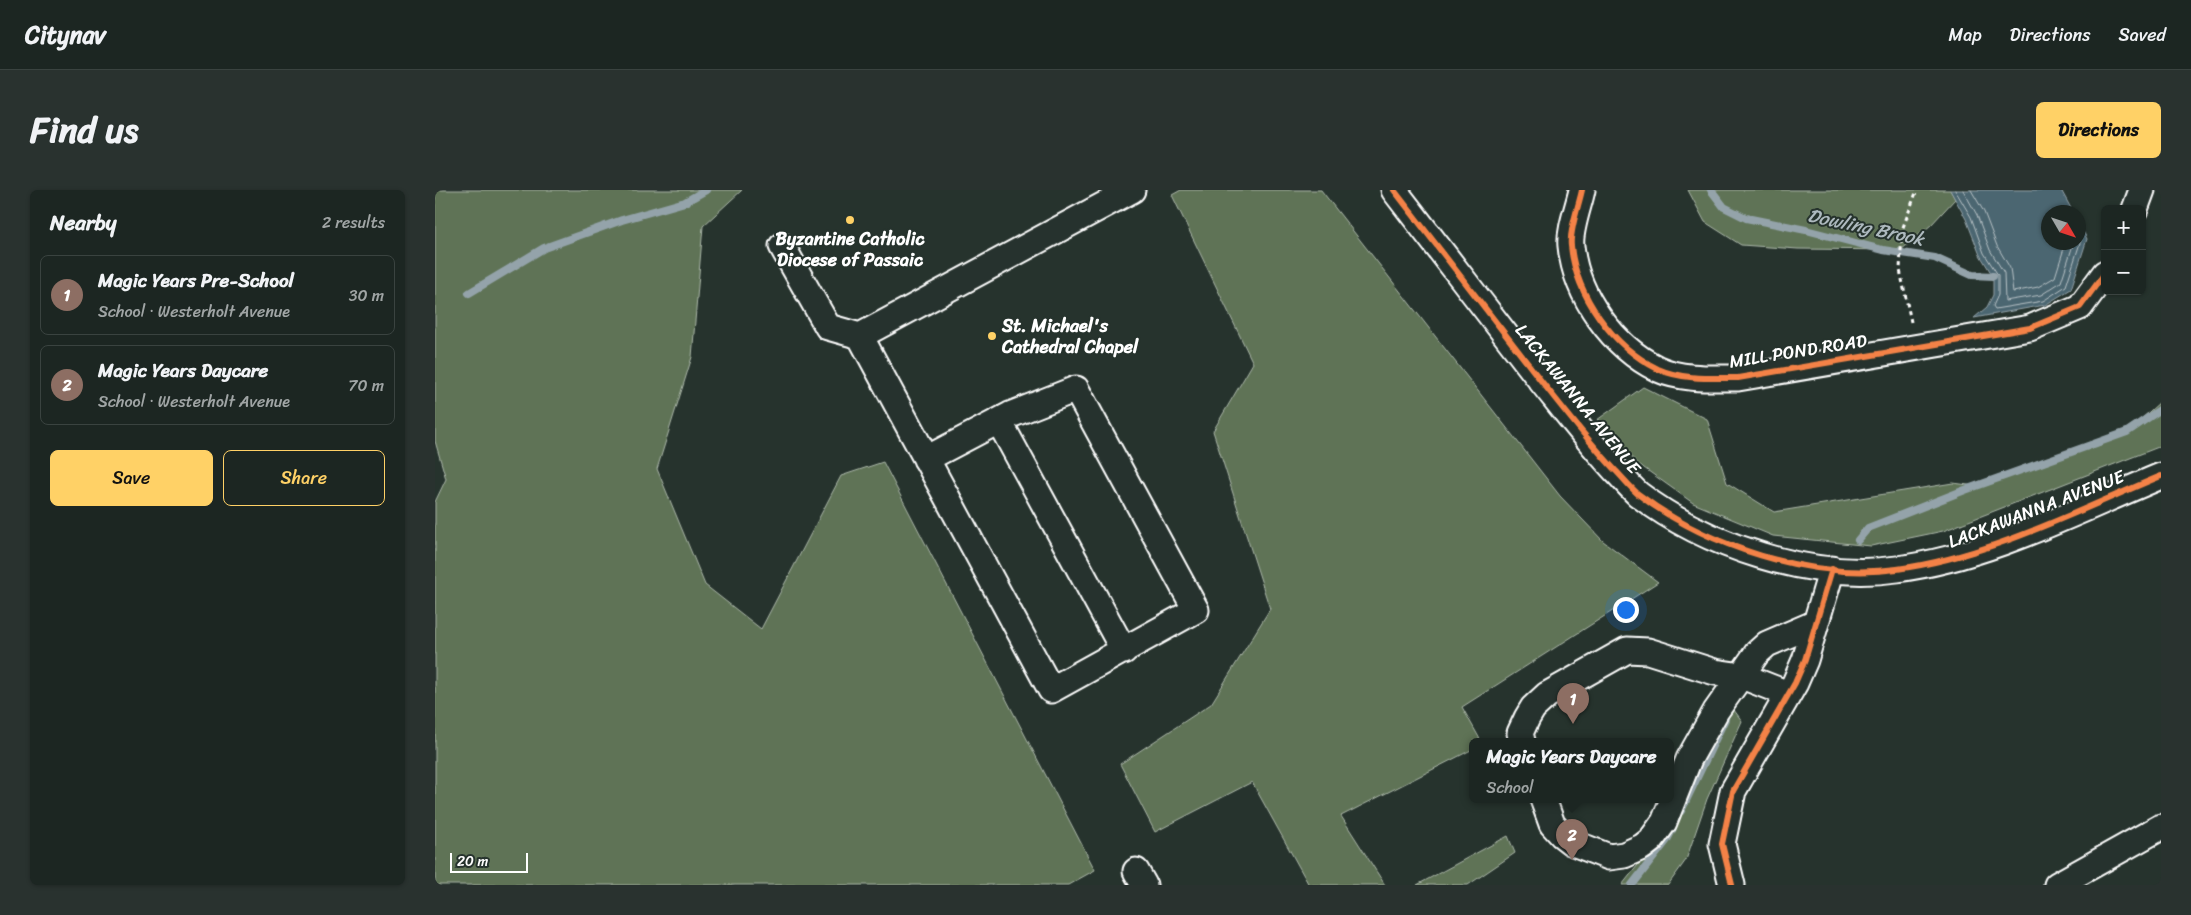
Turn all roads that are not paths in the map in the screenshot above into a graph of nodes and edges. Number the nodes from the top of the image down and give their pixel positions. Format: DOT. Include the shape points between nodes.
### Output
graph roads {
  1 [pos="1132,190"];
  2 [pos="1395,190"];
  3 [pos="1582,190"];
  4 [pos="2142,190"];
  5 [pos="2136,205"];
  6 [pos="782,246"];
  7 [pos="2101,278"];
  8 [pos="860,336"];
  9 [pos="999,421"];
  10 [pos="926,459"];
  11 [pos="2161,476"];
  12 [pos="1832,569"];
  13 [pos="1816,622"];
  14 [pos="1124,651"];
  15 [pos="1742,676"];
  16 [pos="1788,694"];
  17 [pos="1521,737"];
  18 [pos="1674,797"];
  19 [pos="1545,803"];
  20 [pos="1672,803"];
  21 [pos="2161,827"];
  22 [pos="1732,885"];
  23 [pos="2057,885"];
  1 -- 8 [label="street"];
  2 -- 12 [label="street, LACKAWANNA AVENUE" via="1570,417 1637,493 1682,522 1770,559"];
  3 -- 7 [label="street, MILL POND ROAD" via="1571,244 1576,272 1600,320 1631,352 1659,370 1698,378 1738,378 2030,328 2079,307"];
  4 -- 5 [label="street"];
  6 -- 8 [label="street" via="828,327"];
  8 -- 10 [label="street"];
  9 -- 10 [label="street"];
  9 -- 14 [label="street"];
  9 -- 14 [label="street" via="1076,390 1196,610"];
  10 -- 14 [label="street" via="1051,690"];
  11 -- 12 [label="street, LACKAWANNA AVENUE" via="2003,541 1943,561 1896,570"];
  12 -- 13 [label="street"];
  13 -- 15 [label="street" via="1767,644 1757,652"];
  13 -- 16 [label="street" via="1805,660"];
  15 -- 16 [label="street"];
  15 -- 17 [label="street" via="1715,672 1648,652 1627,650 1547,695 1533,708"];
  15 -- 18 [label="street" via="1716,711 1689,759"];
  16 -- 22 [label="street" via="1733,791 1722,844"];
  19 -- 20 [label="street" via="1561,836 1609,857 1624,855 1651,840 1664,822"];
  21 -- 23 [label="street"];
}
